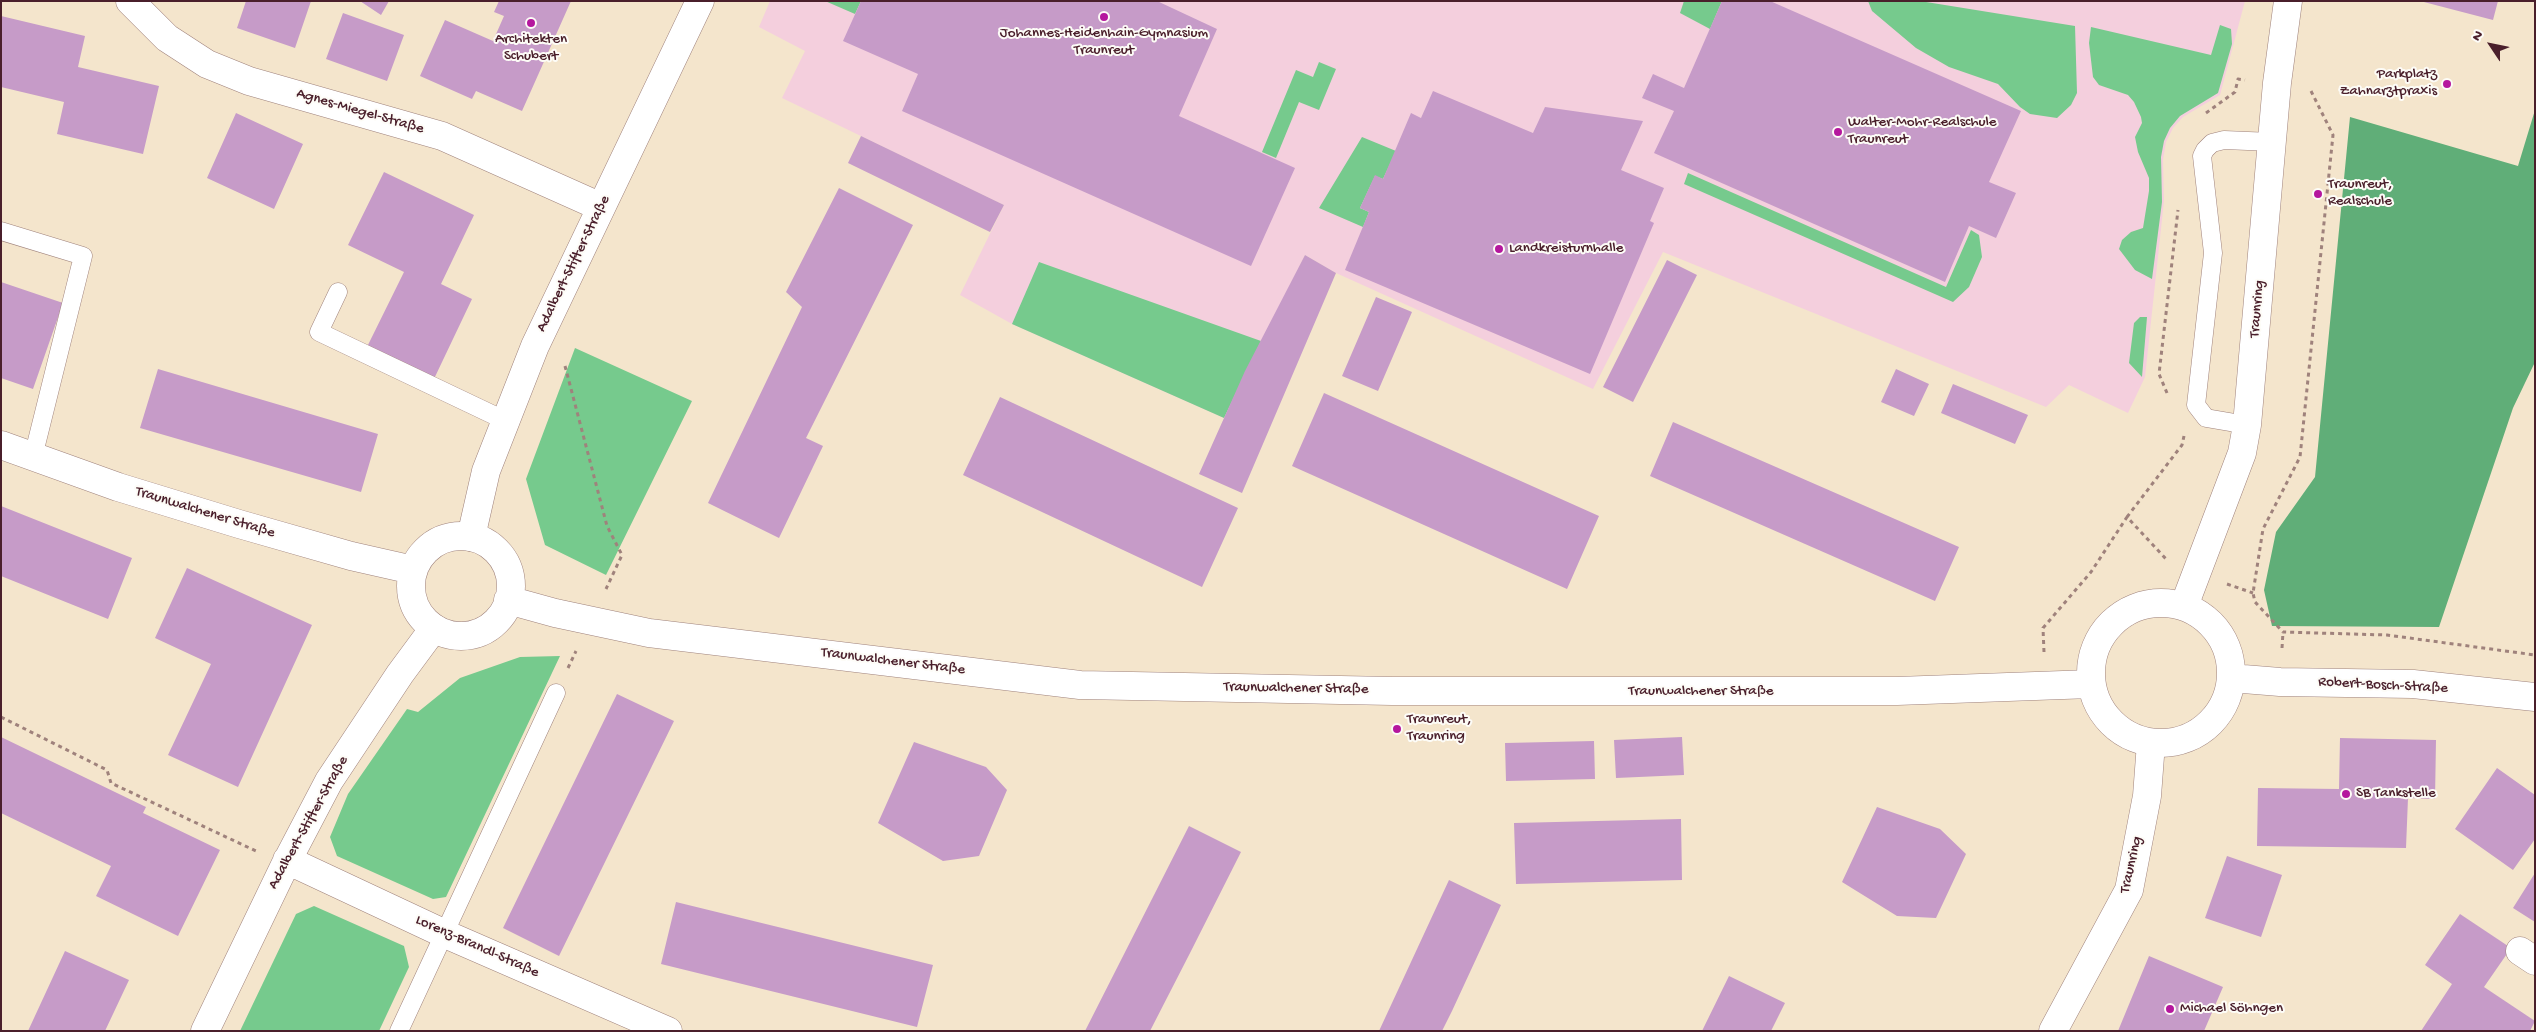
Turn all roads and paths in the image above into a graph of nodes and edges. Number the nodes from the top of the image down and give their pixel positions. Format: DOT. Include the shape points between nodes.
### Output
graph roads {
  1 [pos="130,1"];
  2 [pos="700,1"];
  3 [pos="2288,1"];
  4 [pos="2277,82"];
  5 [pos="2272,142"];
  6 [pos="601,207"];
  7 [pos="1,231"];
  8 [pos="338,292"];
  9 [pos="534,346"];
  10 [pos="504,420"];
  11 [pos="2248,425"];
  12 [pos="1,445"];
  13 [pos="33,457"];
  14 [pos="471,537"];
  15 [pos="413,570"];
  16 [pos="2196,574"];
  17 [pos="2253,593"];
  18 [pos="508,600"];
  19 [pos="2184,606"];
  20 [pos="591,620"];
  21 [pos="434,628"];
  22 [pos="2535,655"];
  23 [pos="2231,678"];
  24 [pos="2044,684"];
  25 [pos="2091,684"];
  26 [pos="556,693"];
  27 [pos="2535,697"];
  28 [pos="1,717"];
  29 [pos="2151,742"];
  30 [pos="286,863"];
  31 [pos="445,934"];
  32 [pos="205,1031"];
  33 [pos="399,1031"];
  34 [pos="668,1031"];
  35 [pos="2053,1031"];
  1 -- 6 [label="main road, Agnes-Miegel-Straße" via="167,38 207,64 249,81 442,136"];
  2 -- 6 [label="main road, Adalbert-Stifter-Straße"];
  3 -- 4 [label="main road, Traunring"];
  4 -- 5 [label="main road, Traunring"];
  4 -- 17 [label="path" via="2309,87 2333,135 2300,457 2263,529"];
  5 -- 11 [label="main road, Traunring"];
  5 -- 11 [label="lane" via="2224,140 2212,143 2202,156 2213,253 2196,404 2206,418"];
  6 -- 9 [label="main road, Adalbert-Stifter-Straße"];
  7 -- 13 [label="lane" via="83,256"];
  8 -- 10 [label="lane" via="319,332"];
  9 -- 10 [label="main road, Adalbert-Stifter-Straße"];
  9 -- 20 [label="path" via="563,359 607,526 622,555"];
  10 -- 14 [label="main road, Adalbert-Stifter-Straße" via="486,471"];
  11 -- 16 [label="main road, Traunring" via="2242,453"];
  12 -- 13 [label="main road, Traunwalchener Straße"];
  13 -- 15 [label="main road, Traunwalchener Straße" via="239,524"];
  14 -- 15 [label="main road" via="442,539 419,557"];
  14 -- 18 [label="main road" via="486,542 499,553 507,567"];
  15 -- 21 [label="main road" via="411,587 414,603"];
  16 -- 17 [label="path"];
  16 -- 19 [label="main road, Traunring"];
  16 -- 24 [label="path" via="2169,563 2127,517 2091,572 2043,628"];
  17 -- 22 [label="path" via="2255,602 2282,632 2386,635"];
  18 -- 20 [label="main road, Traunwalchener Straße"];
  18 -- 21 [label="main road" via="492,625 478,632 448,634"];
  19 -- 23 [label="main road" via="2210,621 2220,633 2227,647"];
  19 -- 25 [label="main road" via="2155,602 2127,610 2115,618 2098,641 2090,669"];
  20 -- 24 [label="main road, Traunwalchener Straße" via="650,633 1080,685 1382,691 1898,692"];
  20 -- 26 [label="path"];
  21 -- 30 [label="main road, Adalbert-Stifter-Straße" via="329,781"];
  23 -- 27 [label="main road, Robert-Bosch-Straße" via="2413,684"];
  23 -- 29 [label="main road" via="2223,706 2204,729 2177,742"];
  24 -- 25 [label="main road, Traunwalchener Straße"];
  25 -- 29 [label="main road" via="2099,708 2107,718 2127,734"];
  26 -- 31 [label="lane"];
  28 -- 30 [label="path" via="107,770 111,783"];
  29 -- 35 [label="main road, Traunring" via="2146,796 2129,890"];
  30 -- 31 [label="main road, Lorenz-Brandl-Straße"];
  30 -- 32 [label="main road, Adalbert-Stifter-Straße"];
  31 -- 33 [label="lane"];
  31 -- 34 [label="main road, Lorenz-Brandl-Straße"];
}
